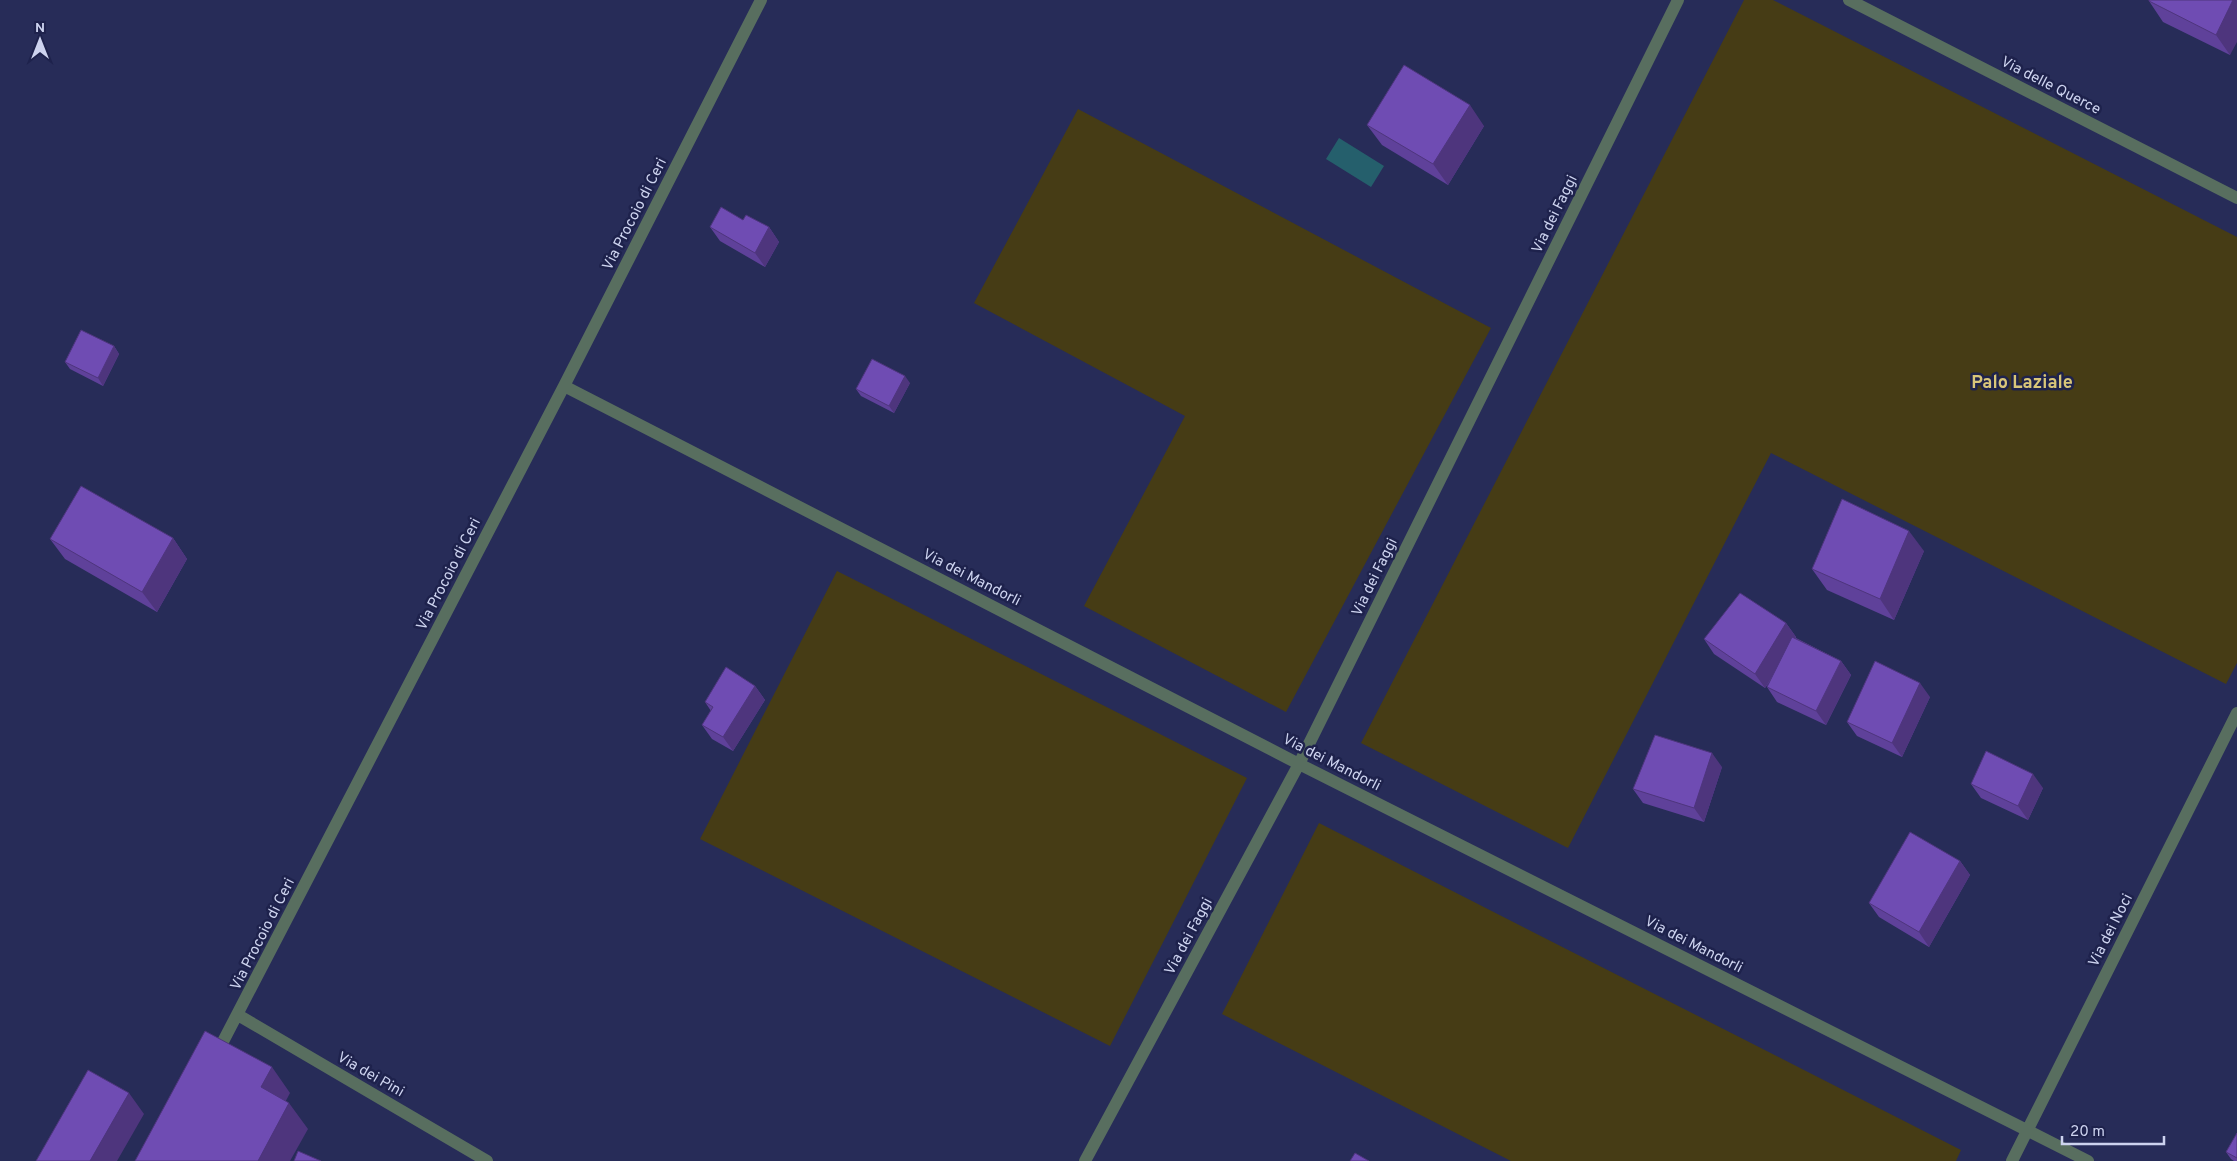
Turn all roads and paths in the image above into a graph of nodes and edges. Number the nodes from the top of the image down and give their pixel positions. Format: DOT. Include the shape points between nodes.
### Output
graph roads {
  1 [pos="761,0"];
  2 [pos="1678,0"];
  3 [pos="1850,0"];
  4 [pos="2237,198"];
  5 [pos="564,386"];
  6 [pos="2237,713"];
  7 [pos="1300,764"];
  8 [pos="238,1015"];
  9 [pos="210,1067"];
  10 [pos="2027,1130"];
  11 [pos="487,1161"];
  12 [pos="1085,1161"];
  13 [pos="2012,1161"];
  14 [pos="2088,1161"];
  1 -- 5 [label="street, Via Procoio di Ceri"];
  2 -- 7 [label="street, Via dei Faggi"];
  3 -- 4 [label="street, Via delle Querce"];
  5 -- 7 [label="street, Via dei Mandorli"];
  5 -- 8 [label="street, Via Procoio di Ceri"];
  6 -- 10 [label="street, Via dei Noci"];
  7 -- 10 [label="street, Via dei Mandorli"];
  7 -- 12 [label="street, Via dei Faggi"];
  8 -- 9 [label="street, Via Procoio di Ceri"];
  8 -- 11 [label="street, Via dei Pini"];
  10 -- 13 [label="street, Via dei Noci"];
  10 -- 14 [label="street, Via dei Mandorli"];
}
